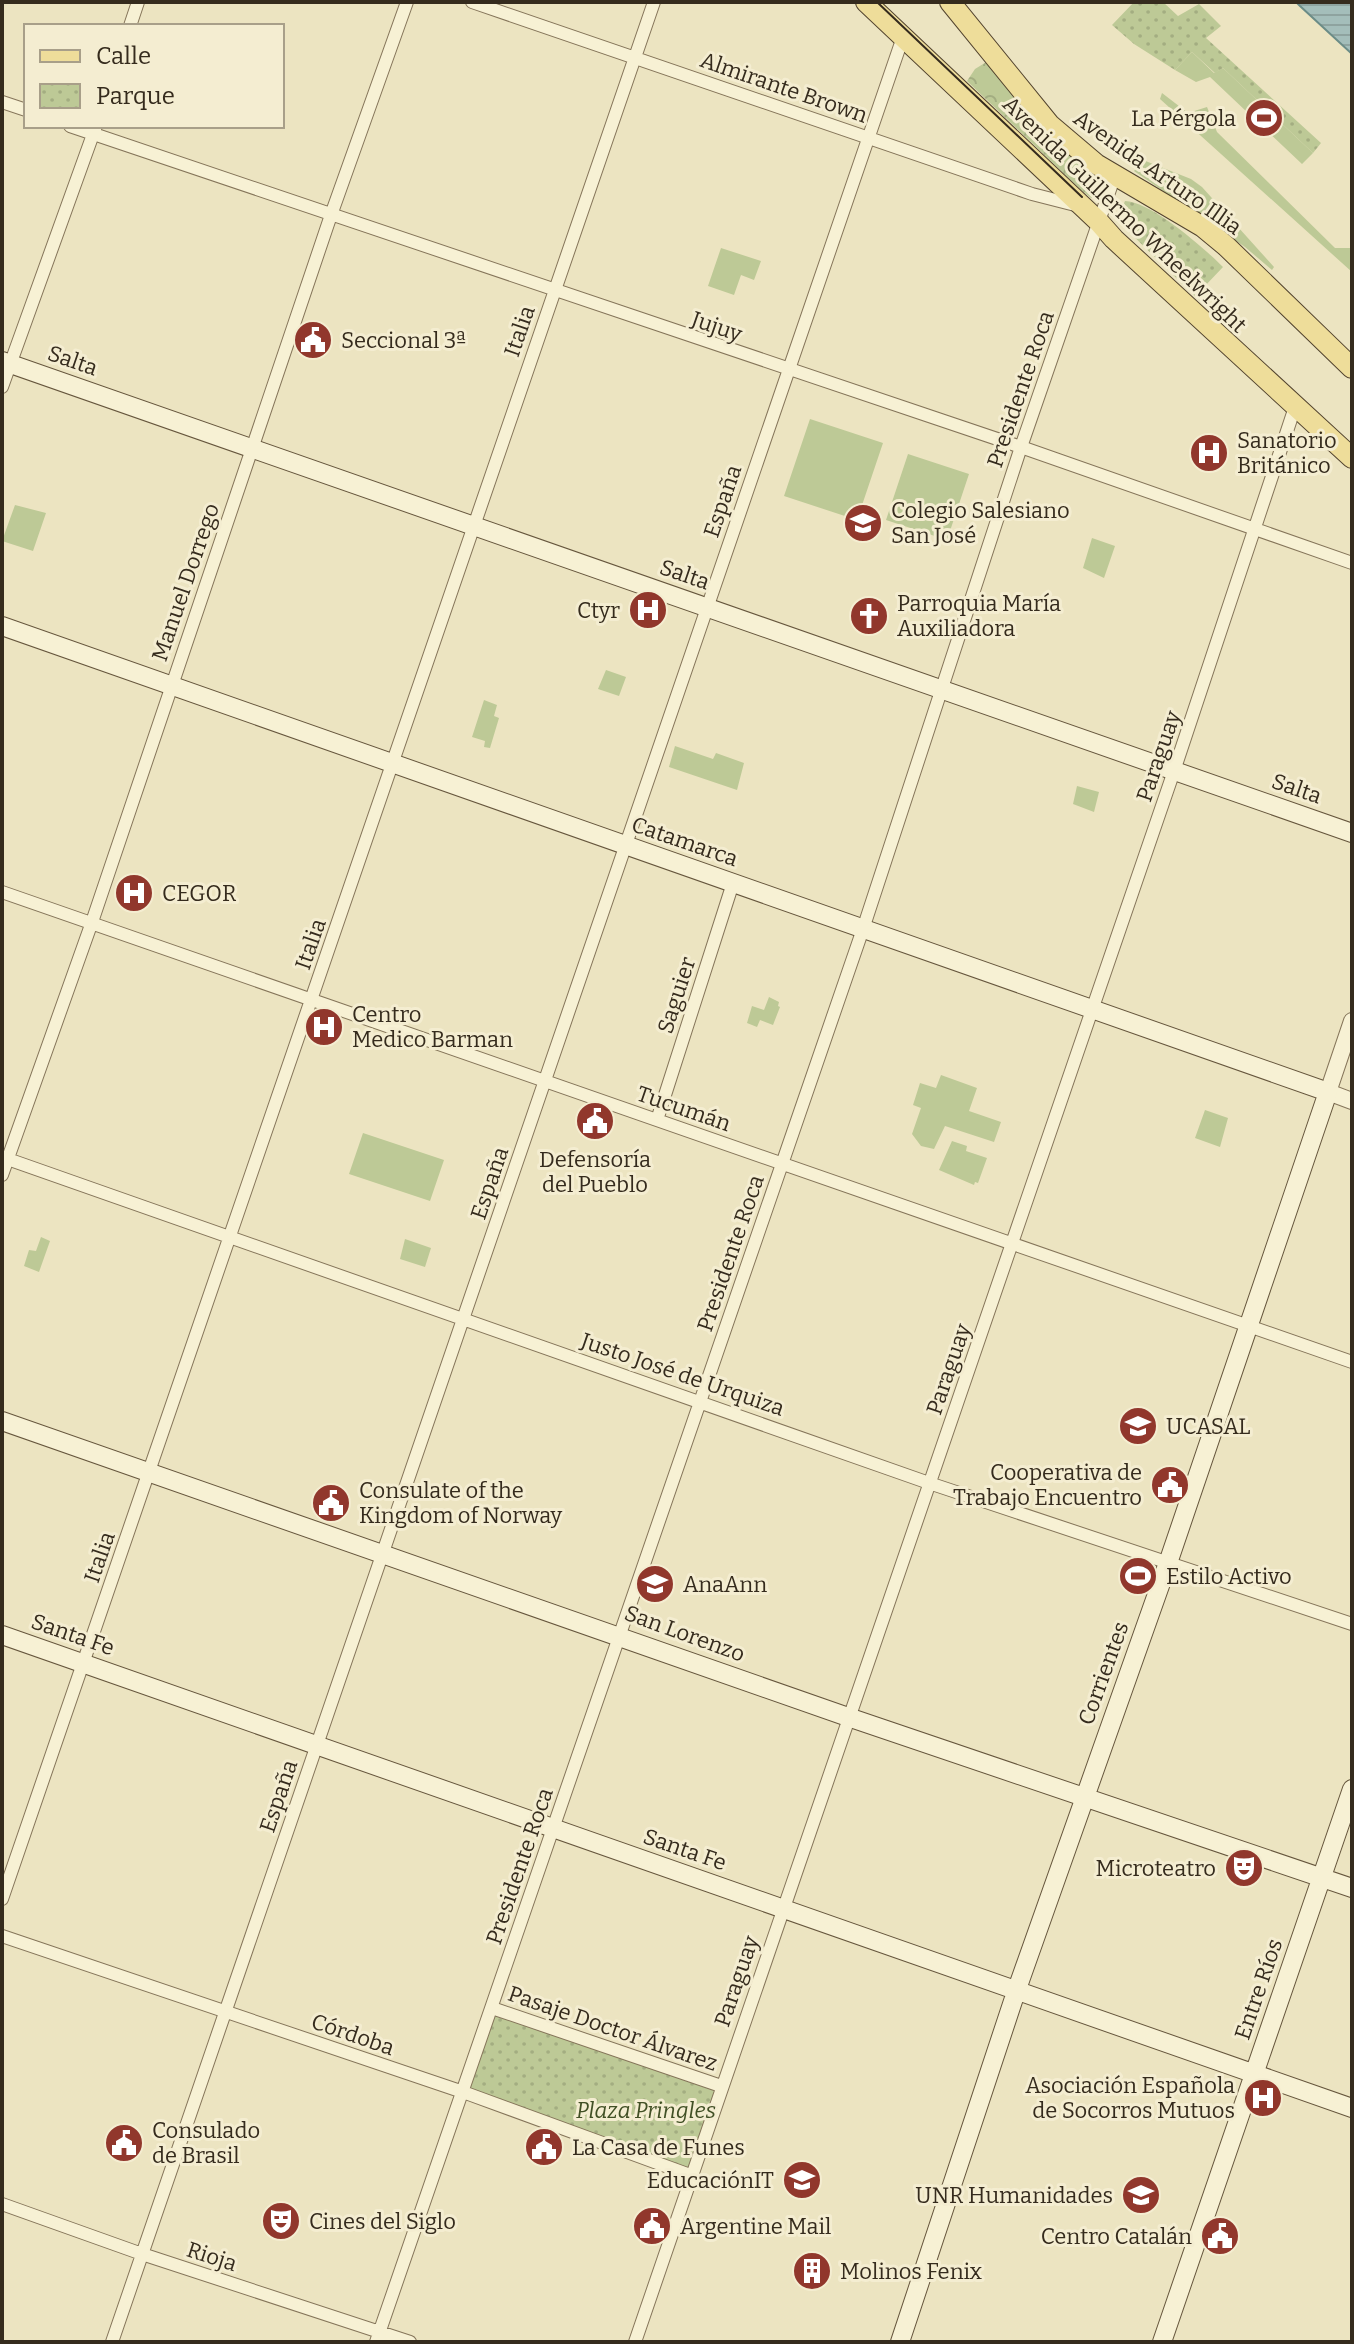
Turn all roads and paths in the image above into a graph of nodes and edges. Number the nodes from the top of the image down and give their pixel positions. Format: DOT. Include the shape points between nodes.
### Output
graph roads {
  1 [pos="138,2"];
  2 [pos="407,2"];
  3 [pos="472,2"];
  4 [pos="654,2"];
  5 [pos="866,2"];
  6 [pos="950,2"];
  7 [pos="131,24"];
  8 [pos="903,37"];
  9 [pos="636,58"];
  10 [pos="2,102"];
  11 [pos="24,109"];
  12 [pos="95,130"];
  13 [pos="869,138"];
  14 [pos="1115,175"];
  15 [pos="1091,214"];
  16 [pos="331,215"];
  17 [pos="553,291"];
  18 [pos="6,362"];
  19 [pos="1352,368"];
  20 [pos="789,371"];
  21 [pos="2,387"];
  22 [pos="1295,407"];
  23 [pos="1021,447"];
  24 [pos="251,448"];
  25 [pos="1352,458"];
  26 [pos="473,525"];
  27 [pos="1255,530"];
  28 [pos="1352,563"];
  29 [pos="706,607"];
  30 [pos="2,626"];
  31 [pos="171,686"];
  32 [pos="943,690"];
  33 [pos="393,764"];
  34 [pos="1174,771"];
  35 [pos="1352,833"];
  36 [pos="626,845"];
  37 [pos="733,883"];
  38 [pos="2,892"];
  39 [pos="92,922"];
  40 [pos="863,929"];
  41 [pos="312,999"];
  42 [pos="1093,1009"];
  43 [pos="1352,1021"];
  44 [pos="545,1080"];
  45 [pos="1328,1092"];
  46 [pos="1352,1101"];
  47 [pos="657,1120"];
  48 [pos="5,1158"];
  49 [pos="782,1163"];
  50 [pos="2,1175"];
  51 [pos="230,1236"];
  52 [pos="1012,1243"];
  53 [pos="464,1318"];
  54 [pos="1248,1326"];
  55 [pos="1352,1362"];
  56 [pos="700,1401"];
  57 [pos="2,1421"];
  58 [pos="149,1472"];
  59 [pos="929,1483"];
  60 [pos="383,1553"];
  61 [pos="1168,1563"];
  62 [pos="1352,1624"];
  63 [pos="2,1635"];
  64 [pos="620,1635"];
  65 [pos="84,1663"];
  66 [pos="848,1717"];
  67 [pos="317,1745"];
  68 [pos="1352,1789"];
  69 [pos="1084,1797"];
  70 [pos="553,1829"];
  71 [pos="1322,1877"];
  72 [pos="1352,1888"];
  73 [pos="2,1899"];
  74 [pos="782,1909"];
  75 [pos="2,1936"];
  76 [pos="1017,1989"];
  77 [pos="492,2008"];
  78 [pos="225,2011"];
  79 [pos="1254,2073"];
  80 [pos="721,2086"];
  81 [pos="463,2092"];
  82 [pos="1352,2108"];
  83 [pos="690,2175"];
  84 [pos="2,2204"];
  85 [pos="142,2254"];
  86 [pos="378,2337"];
  87 [pos="112,2342"];
  88 [pos="410,2342"];
  89 [pos="635,2342"];
  90 [pos="900,2342"];
  91 [pos="1162,2342"];
  1 -- 7 [label="street"];
  2 -- 16 [label="street, Manuel Dorrego"];
  3 -- 9 [label="street, Almirante Brown"];
  4 -- 9 [label="street, Italia"];
  5 -- 8 [label="main road, Avenida Guillermo Wheelwright"];
  6 -- 14 [label="main road, Avenida Arturo Illia" via="1050,125"];
  8 -- 13 [label="street, España"];
  8 -- 15 [label="main road, Avenida Guillermo Wheelwright"];
  9 -- 13 [label="street, Almirante Brown"];
  9 -- 17 [label="street, Italia"];
  10 -- 11 [label="street"];
  12 -- 16 [label="street, Jujuy"];
  12 -- 18 [label="street"];
  13 -- 15 [label="street, Almirante Brown"];
  13 -- 20 [label="street, España"];
  14 -- 15 [label="street, Presidente Roca"];
  14 -- 19 [label="main road, Avenida Arturo Illia" via="1203,227"];
  15 -- 22 [label="main road, Avenida Guillermo Wheelwright"];
  15 -- 23 [label="street, Presidente Roca"];
  16 -- 17 [label="street, Jujuy"];
  16 -- 24 [label="street, Manuel Dorrego"];
  17 -- 20 [label="street, Jujuy"];
  17 -- 26 [label="street, Italia"];
  18 -- 21 [label="street"];
  18 -- 24 [label="main road, Salta"];
  20 -- 23 [label="street, Jujuy"];
  20 -- 29 [label="street, España"];
  22 -- 25 [label="main road, Avenida Guillermo Wheelwright"];
  22 -- 27 [label="street, Paraguay"];
  23 -- 27 [label="street, Jujuy"];
  23 -- 32 [label="street, Presidente Roca"];
  24 -- 26 [label="main road, Salta"];
  24 -- 31 [label="street, Manuel Dorrego"];
  26 -- 29 [label="main road, Salta"];
  26 -- 33 [label="street, Italia"];
  27 -- 28 [label="street, Jujuy"];
  27 -- 34 [label="street, Paraguay"];
  29 -- 32 [label="main road, Salta"];
  29 -- 36 [label="street, España"];
  30 -- 31 [label="main road, Catamarca"];
  31 -- 33 [label="main road, Catamarca"];
  31 -- 39 [label="street, Manuel Dorrego"];
  32 -- 34 [label="main road, Salta"];
  32 -- 40 [label="street, Presidente Roca"];
  33 -- 36 [label="main road, Catamarca"];
  33 -- 41 [label="street, Italia"];
  34 -- 35 [label="main road, Salta"];
  34 -- 42 [label="street, Paraguay"];
  36 -- 37 [label="main road, Catamarca"];
  36 -- 44 [label="street, España"];
  37 -- 40 [label="main road, Catamarca"];
  37 -- 47 [label="street, Saguier"];
  38 -- 39 [label="street, Tucumán"];
  39 -- 41 [label="street, Tucumán"];
  39 -- 48 [label="street, Manuel Dorrego"];
  40 -- 42 [label="main road, Catamarca"];
  40 -- 49 [label="street, Presidente Roca"];
  41 -- 44 [label="street, Tucumán"];
  41 -- 51 [label="street, Italia"];
  42 -- 45 [label="main road, Catamarca"];
  42 -- 52 [label="street, Paraguay"];
  43 -- 45 [label="street, Corrientes"];
  44 -- 47 [label="street, Tucumán"];
  44 -- 53 [label="street, España"];
  45 -- 46 [label="street, Catamarca"];
  45 -- 54 [label="main road, Corrientes"];
  47 -- 49 [label="street, Tucumán"];
  48 -- 50 [label="street, Manuel Dorrego"];
  48 -- 51 [label="street, Justo José de Urquiza"];
  49 -- 52 [label="street, Tucumán"];
  49 -- 56 [label="street, Presidente Roca"];
  51 -- 53 [label="street, Justo José de Urquiza"];
  51 -- 58 [label="street, Italia"];
  52 -- 54 [label="street, Tucumán"];
  52 -- 59 [label="street, Paraguay"];
  53 -- 56 [label="street, Justo José de Urquiza"];
  53 -- 60 [label="street, España"];
  54 -- 55 [label="street, Tucumán"];
  54 -- 61 [label="main road, Corrientes"];
  56 -- 59 [label="street, Justo José de Urquiza"];
  56 -- 64 [label="street, Presidente Roca"];
  57 -- 58 [label="main road, San Lorenzo"];
  58 -- 60 [label="main road, San Lorenzo"];
  58 -- 65 [label="street, Italia"];
  59 -- 61 [label="street, Justo José de Urquiza"];
  59 -- 66 [label="street, Paraguay"];
  60 -- 64 [label="main road, San Lorenzo"];
  60 -- 67 [label="street, España"];
  61 -- 62 [label="street, Justo José de Urquiza"];
  61 -- 69 [label="main road, Corrientes"];
  63 -- 65 [label="main road, Santa Fe"];
  64 -- 66 [label="main road, San Lorenzo"];
  64 -- 70 [label="street, Presidente Roca"];
  65 -- 67 [label="main road, Santa Fe"];
  65 -- 73 [label="street, Italia"];
  66 -- 69 [label="main road, San Lorenzo"];
  66 -- 74 [label="street, Paraguay"];
  67 -- 70 [label="main road, Santa Fe"];
  67 -- 78 [label="street, España"];
  68 -- 71 [label="main road, Entre Ríos"];
  69 -- 71 [label="main road, San Lorenzo"];
  69 -- 76 [label="main road, Corrientes"];
  70 -- 74 [label="main road, Santa Fe"];
  70 -- 77 [label="street, Presidente Roca"];
  71 -- 72 [label="main road, San Lorenzo"];
  71 -- 79 [label="main road, Entre Ríos"];
  74 -- 76 [label="main road, Santa Fe"];
  74 -- 80 [label="street, Paraguay"];
  75 -- 78 [label="street, Córdoba"];
  76 -- 79 [label="main road, Santa Fe"];
  76 -- 90 [label="main road, Corrientes"];
  77 -- 80 [label="street, Pasaje Doctor Álvarez"];
  77 -- 81 [label="street, Presidente Roca"];
  78 -- 81 [label="street, Córdoba"];
  78 -- 85 [label="street, España"];
  79 -- 82 [label="main road, Santa Fe"];
  79 -- 91 [label="main road, Entre Ríos"];
  80 -- 83 [label="street, Paraguay"];
  81 -- 83 [label="street, Córdoba"];
  81 -- 86 [label="street, Presidente Roca"];
  83 -- 89 [label="street, Paraguay"];
  84 -- 85 [label="street, Rioja"];
  85 -- 86 [label="street, Rioja"];
  85 -- 87 [label="street, España"];
  86 -- 88 [label="street, Rioja"];
}
